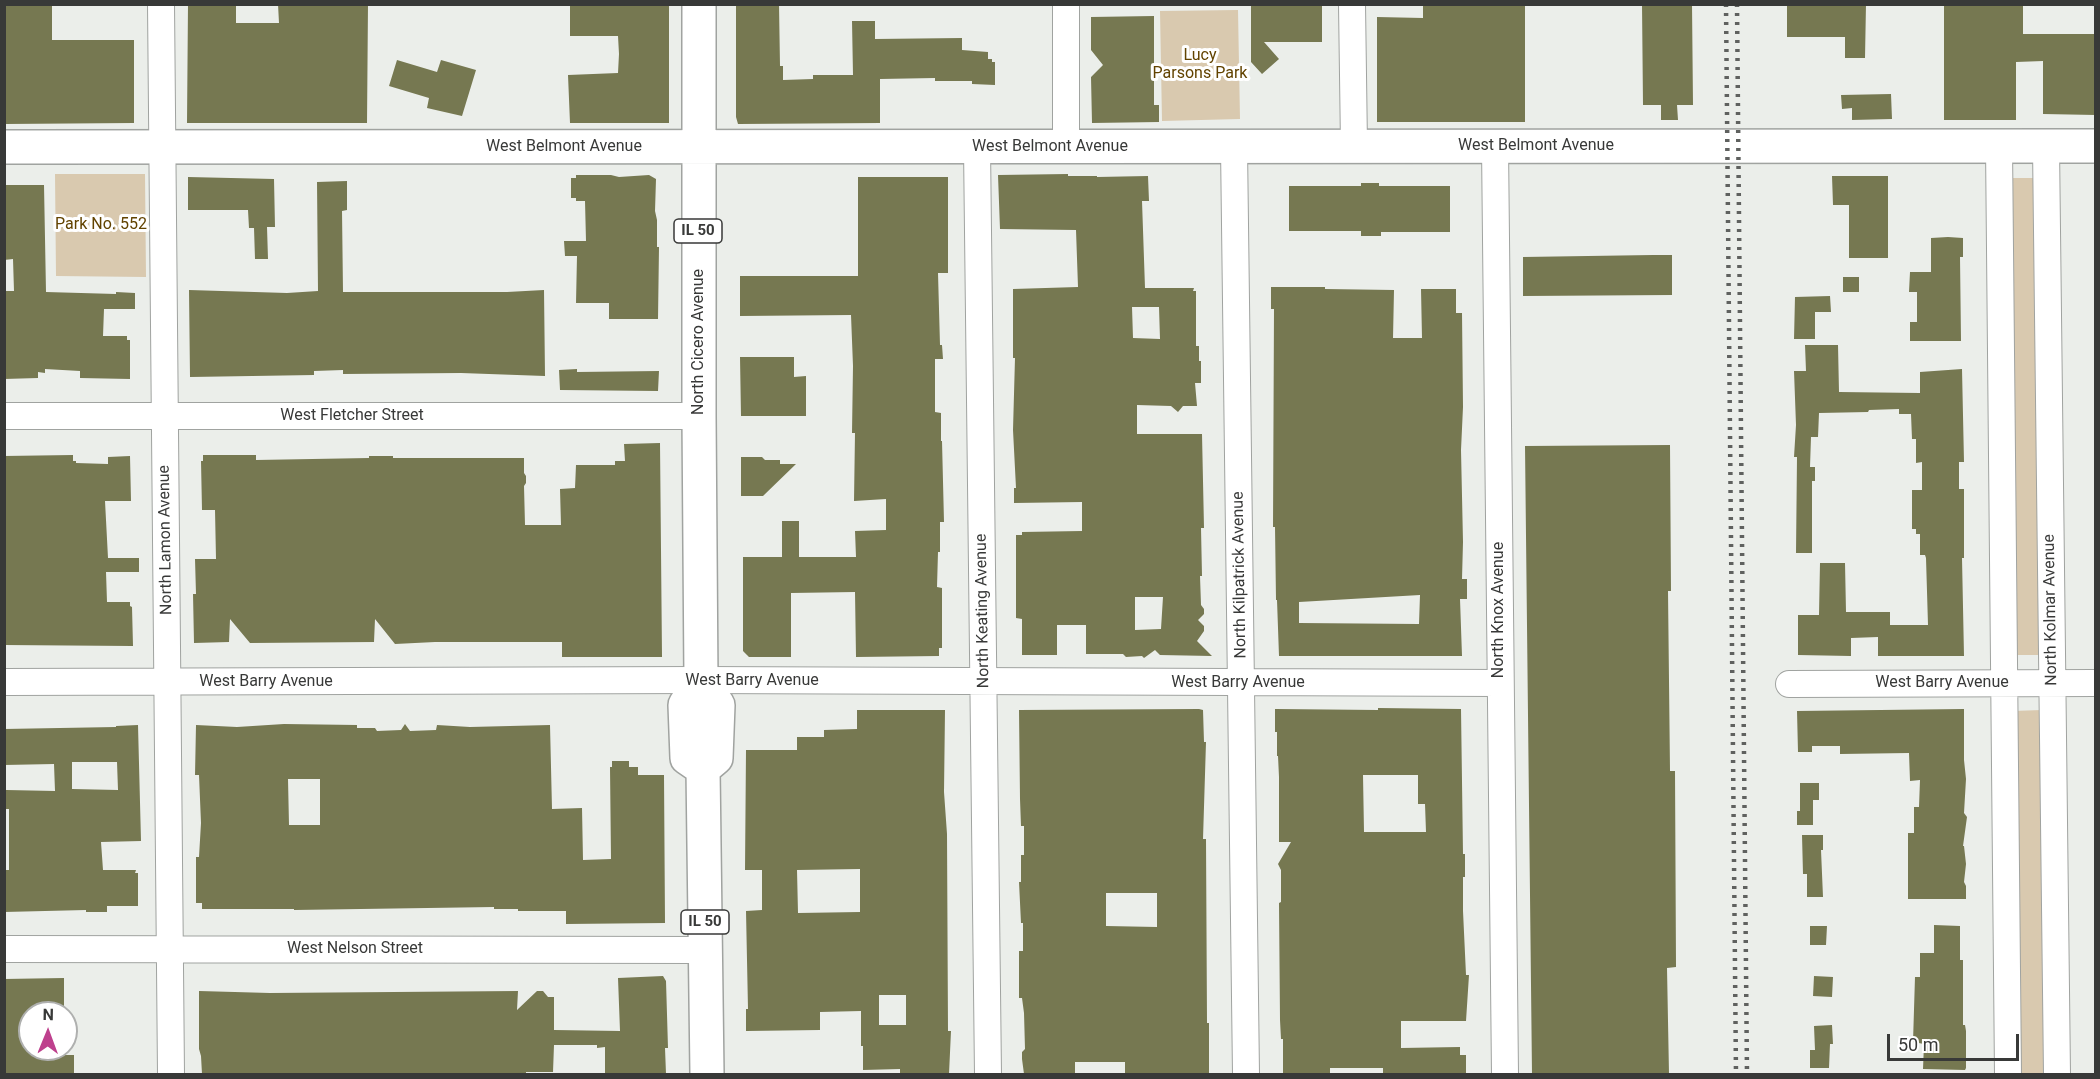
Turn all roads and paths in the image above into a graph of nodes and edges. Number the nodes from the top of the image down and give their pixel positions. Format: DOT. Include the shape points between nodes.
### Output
graph roads {
  1 [pos="161,4"];
  2 [pos="699,4"];
  3 [pos="1066,4"];
  4 [pos="1352,4"];
  5 [pos="698,146"];
  6 [pos="1354,146"];
  7 [pos="1496,146"];
  8 [pos="2000,146"];
  9 [pos="2046,146"];
  10 [pos="2096,146"];
  11 [pos="4,147"];
  12 [pos="162,147"];
  13 [pos="977,147"];
  14 [pos="1066,147"];
  15 [pos="1234,147"];
  16 [pos="4,416"];
  17 [pos="164,416"];
  18 [pos="699,416"];
  19 [pos="701,680"];
  20 [pos="4,682"];
  21 [pos="167,682"];
  22 [pos="984,682"];
  23 [pos="1241,683"];
  24 [pos="1500,683"];
  25 [pos="2004,683"];
  26 [pos="2052,683"];
  27 [pos="2096,683"];
  28 [pos="1789,684"];
  29 [pos="4,949"];
  30 [pos="170,949"];
  31 [pos="705,950"];
  32 [pos="171,1074"];
  33 [pos="707,1074"];
  34 [pos="988,1074"];
  35 [pos="1246,1074"];
  36 [pos="1504,1074"];
  37 [pos="2008,1074"];
  38 [pos="2057,1074"];
  1 -- 12 [label="street, North Lamon Avenue"];
  2 -- 5 [label="main road, North Cicero Avenue / IL 50"];
  3 -- 14 [label="street"];
  4 -- 6 [label="street"];
  5 -- 12 [label="main road, West Belmont Avenue"];
  5 -- 13 [label="main road, West Belmont Avenue"];
  5 -- 18 [label="main road, North Cicero Avenue / IL 50"];
  6 -- 7 [label="main road, West Belmont Avenue"];
  6 -- 15 [label="main road, West Belmont Avenue"];
  7 -- 8 [label="main road, West Belmont Avenue"];
  7 -- 24 [label="street, North Knox Avenue"];
  8 -- 9 [label="main road, West Belmont Avenue"];
  8 -- 25 [label="street"];
  9 -- 10 [label="main road, West Belmont Avenue"];
  9 -- 26 [label="street, North Kolmar Avenue"];
  11 -- 12 [label="main road, West Belmont Avenue"];
  12 -- 17 [label="street, North Lamon Avenue"];
  13 -- 14 [label="main road, West Belmont Avenue"];
  13 -- 22 [label="street, North Keating Avenue"];
  14 -- 15 [label="main road, West Belmont Avenue"];
  15 -- 23 [label="street, North Kilpatrick Avenue"];
  16 -- 17 [label="street, West Fletcher Street"];
  17 -- 18 [label="street, West Fletcher Street"];
  17 -- 21 [label="street, North Lamon Avenue"];
  18 -- 19 [label="main road, North Cicero Avenue / IL 50"];
  19 -- 21 [label="street, West Barry Avenue"];
  19 -- 22 [label="street, West Barry Avenue"];
  19 -- 31 [label="main road, IL 50" via="718,705 716,758 703,769"];
  20 -- 21 [label="street, West Barry Avenue"];
  21 -- 30 [label="street, North Lamon Avenue"];
  22 -- 23 [label="street, West Barry Avenue"];
  22 -- 34 [label="street, North Keating Avenue"];
  23 -- 24 [label="street, West Barry Avenue"];
  23 -- 35 [label="street, North Kilpatrick Avenue"];
  24 -- 36 [label="street, North Knox Avenue"];
  25 -- 26 [label="street, West Barry Avenue"];
  25 -- 28 [label="street, West Barry Avenue"];
  25 -- 37 [label="street"];
  26 -- 27 [label="street, West Barry Avenue"];
  26 -- 38 [label="street, North Kolmar Avenue"];
  29 -- 30 [label="street, West Nelson Street"];
  30 -- 31 [label="street, West Nelson Street"];
  30 -- 32 [label="street, North Lamon Avenue"];
  31 -- 33 [label="main road, IL 50"];
}
